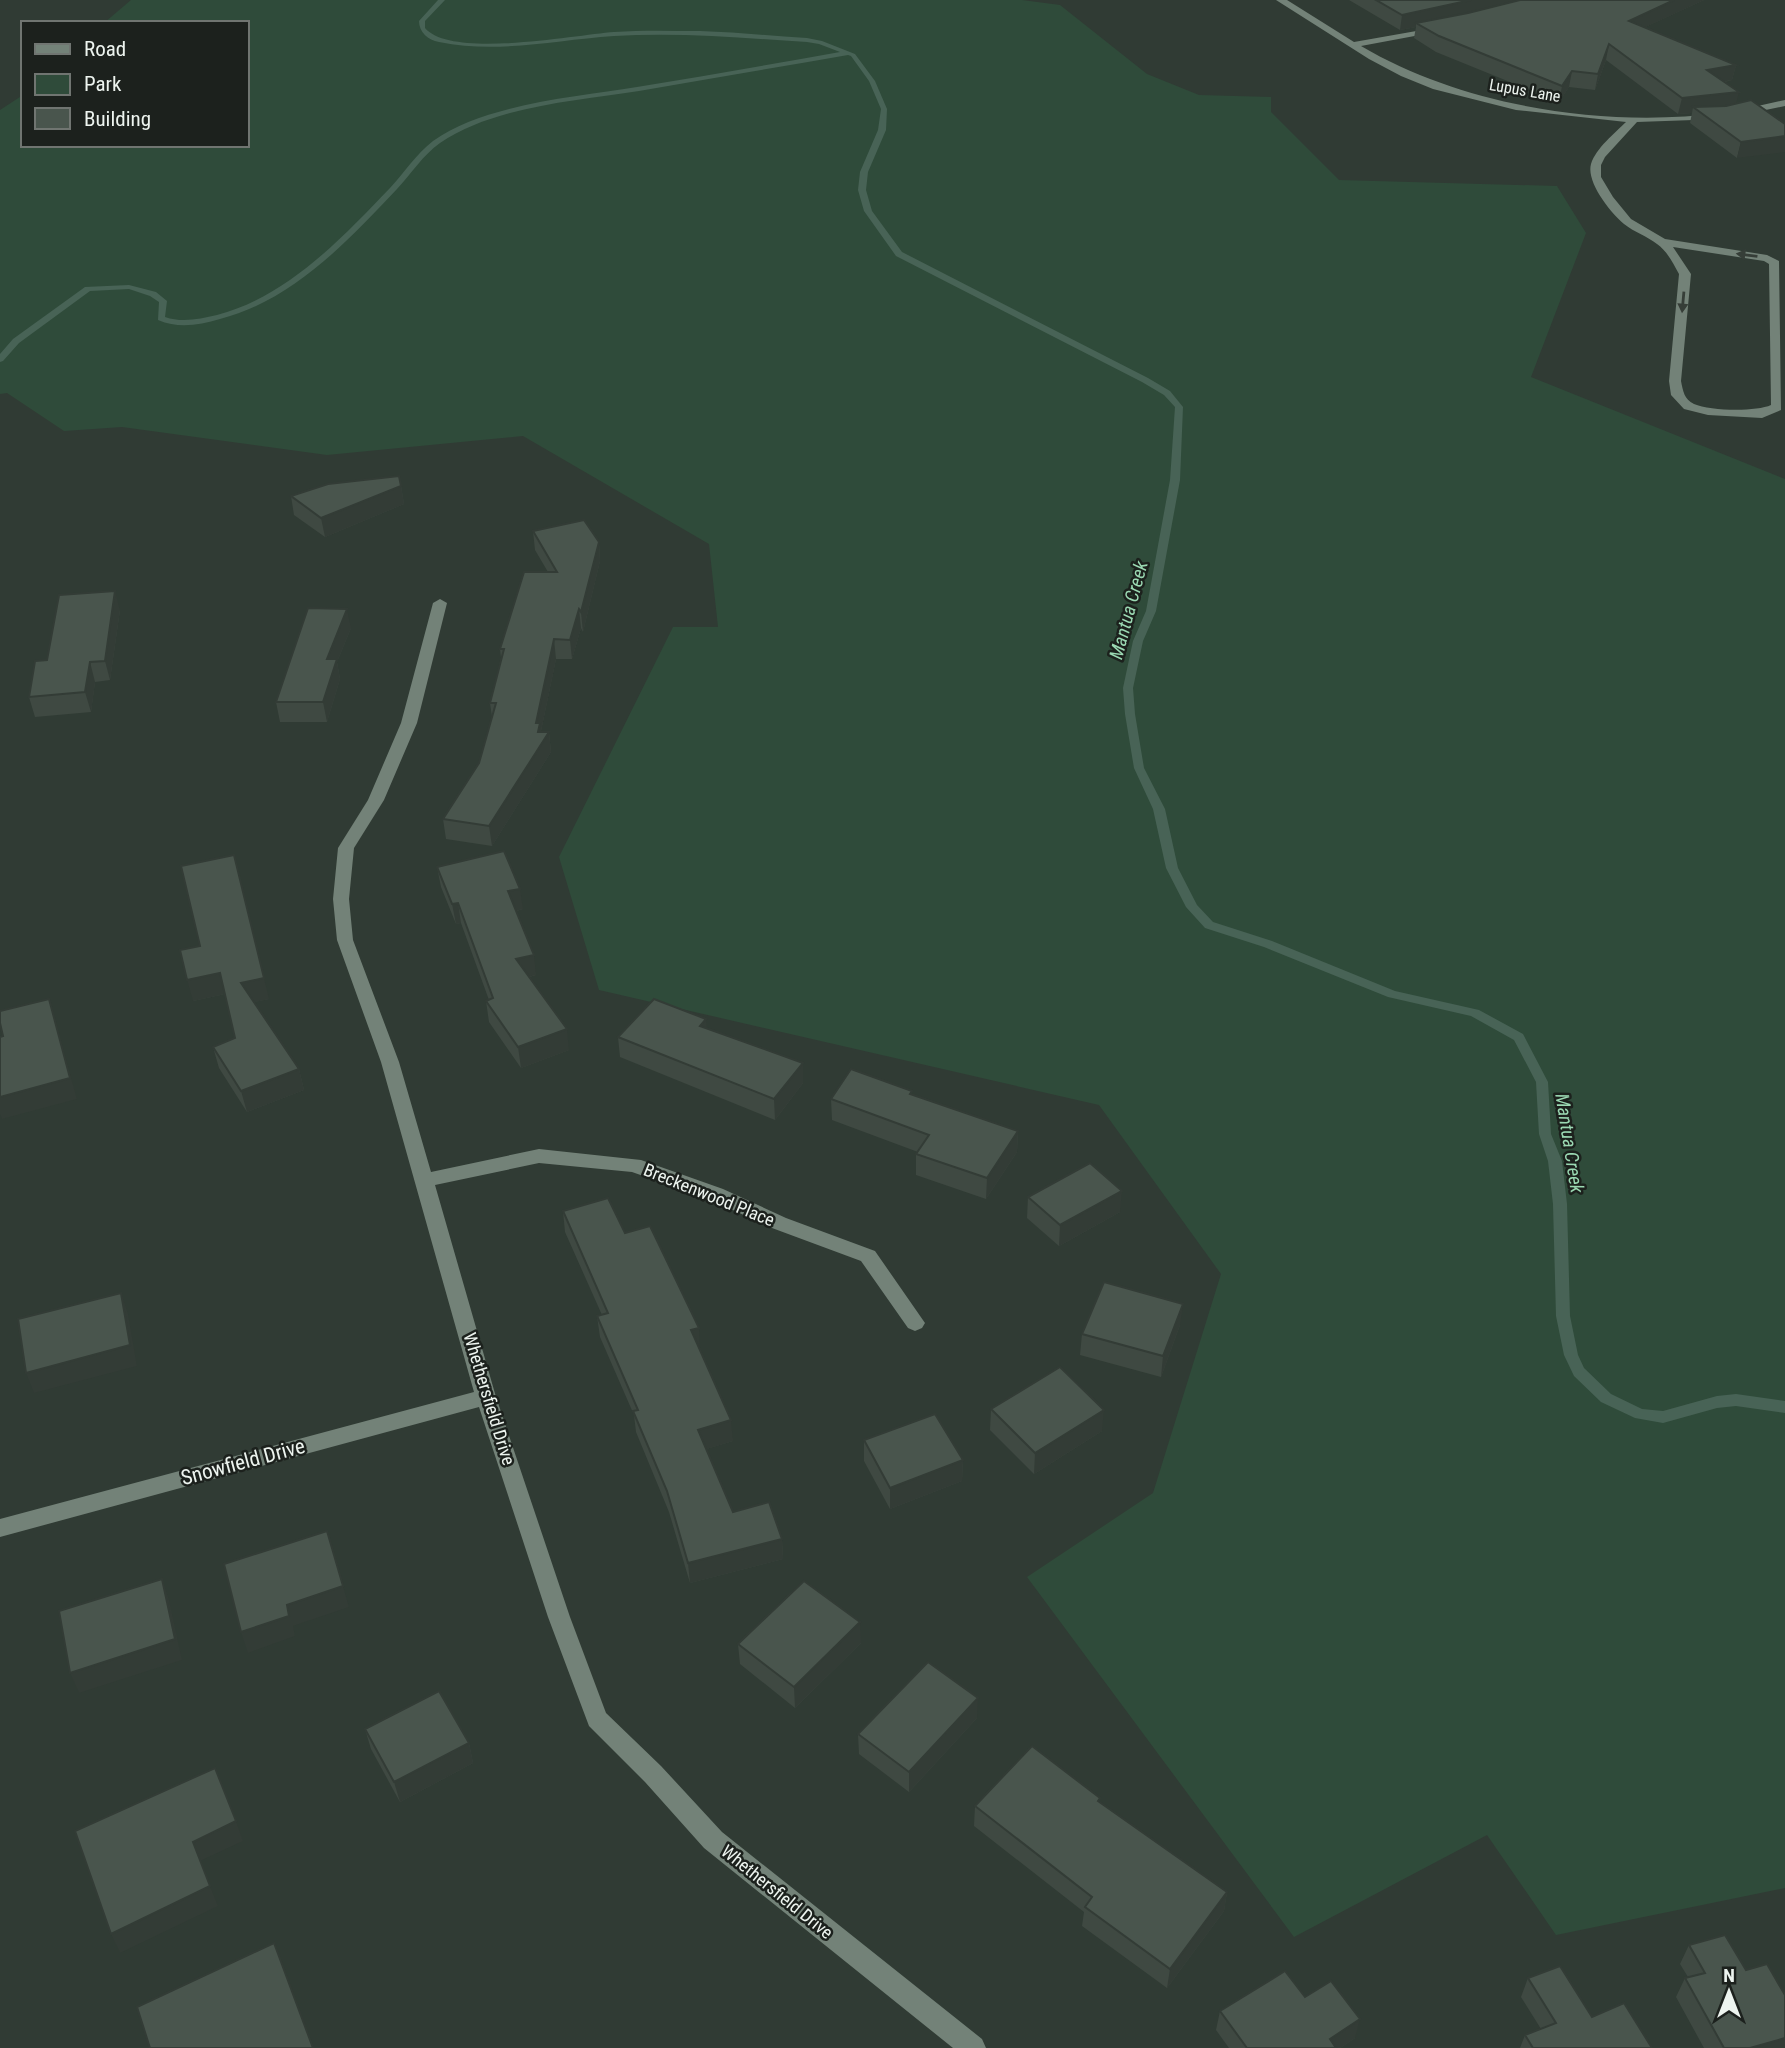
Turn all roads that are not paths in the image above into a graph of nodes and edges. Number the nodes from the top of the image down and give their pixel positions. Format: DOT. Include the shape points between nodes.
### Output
graph roads {
  1 [pos="1281,0"];
  2 [pos="1443,27"];
  3 [pos="1353,45"];
  4 [pos="1785,103"];
  5 [pos="1635,118"];
  6 [pos="1662,242"];
  7 [pos="440,603"];
  8 [pos="424,1180"];
  9 [pos="915,1323"];
  10 [pos="486,1397"];
  11 [pos="0,1528"];
  12 [pos="972,2048"];
  1 -- 3 [label="street, Lupus Lane"];
  2 -- 3 [label="street"];
  3 -- 5 [label="street, Lupus Lane" via="1405,74 1463,94 1546,111"];
  4 -- 5 [label="street, Lupus Lane" via="1721,116"];
  5 -- 6 [label="street" via="1600,156 1596,177 1627,221"];
  6 -- 6 [label="street, one-way" via="1685,274 1677,395 1688,406 1741,415 1762,414 1777,407 1775,263 1768,258"];
  7 -- 8 [label="street, Whethersfield Drive" via="409,723 376,800 346,848 341,899 345,940 390,1062"];
  8 -- 9 [label="street, Breckenwood Place" via="539,1156 634,1165 867,1256"];
  8 -- 10 [label="street, Whethersfield Drive"];
  10 -- 11 [label="street, Snowfield Drive"];
  10 -- 12 [label="street, Whethersfield Drive" via="597,1719 713,1840"];
}
